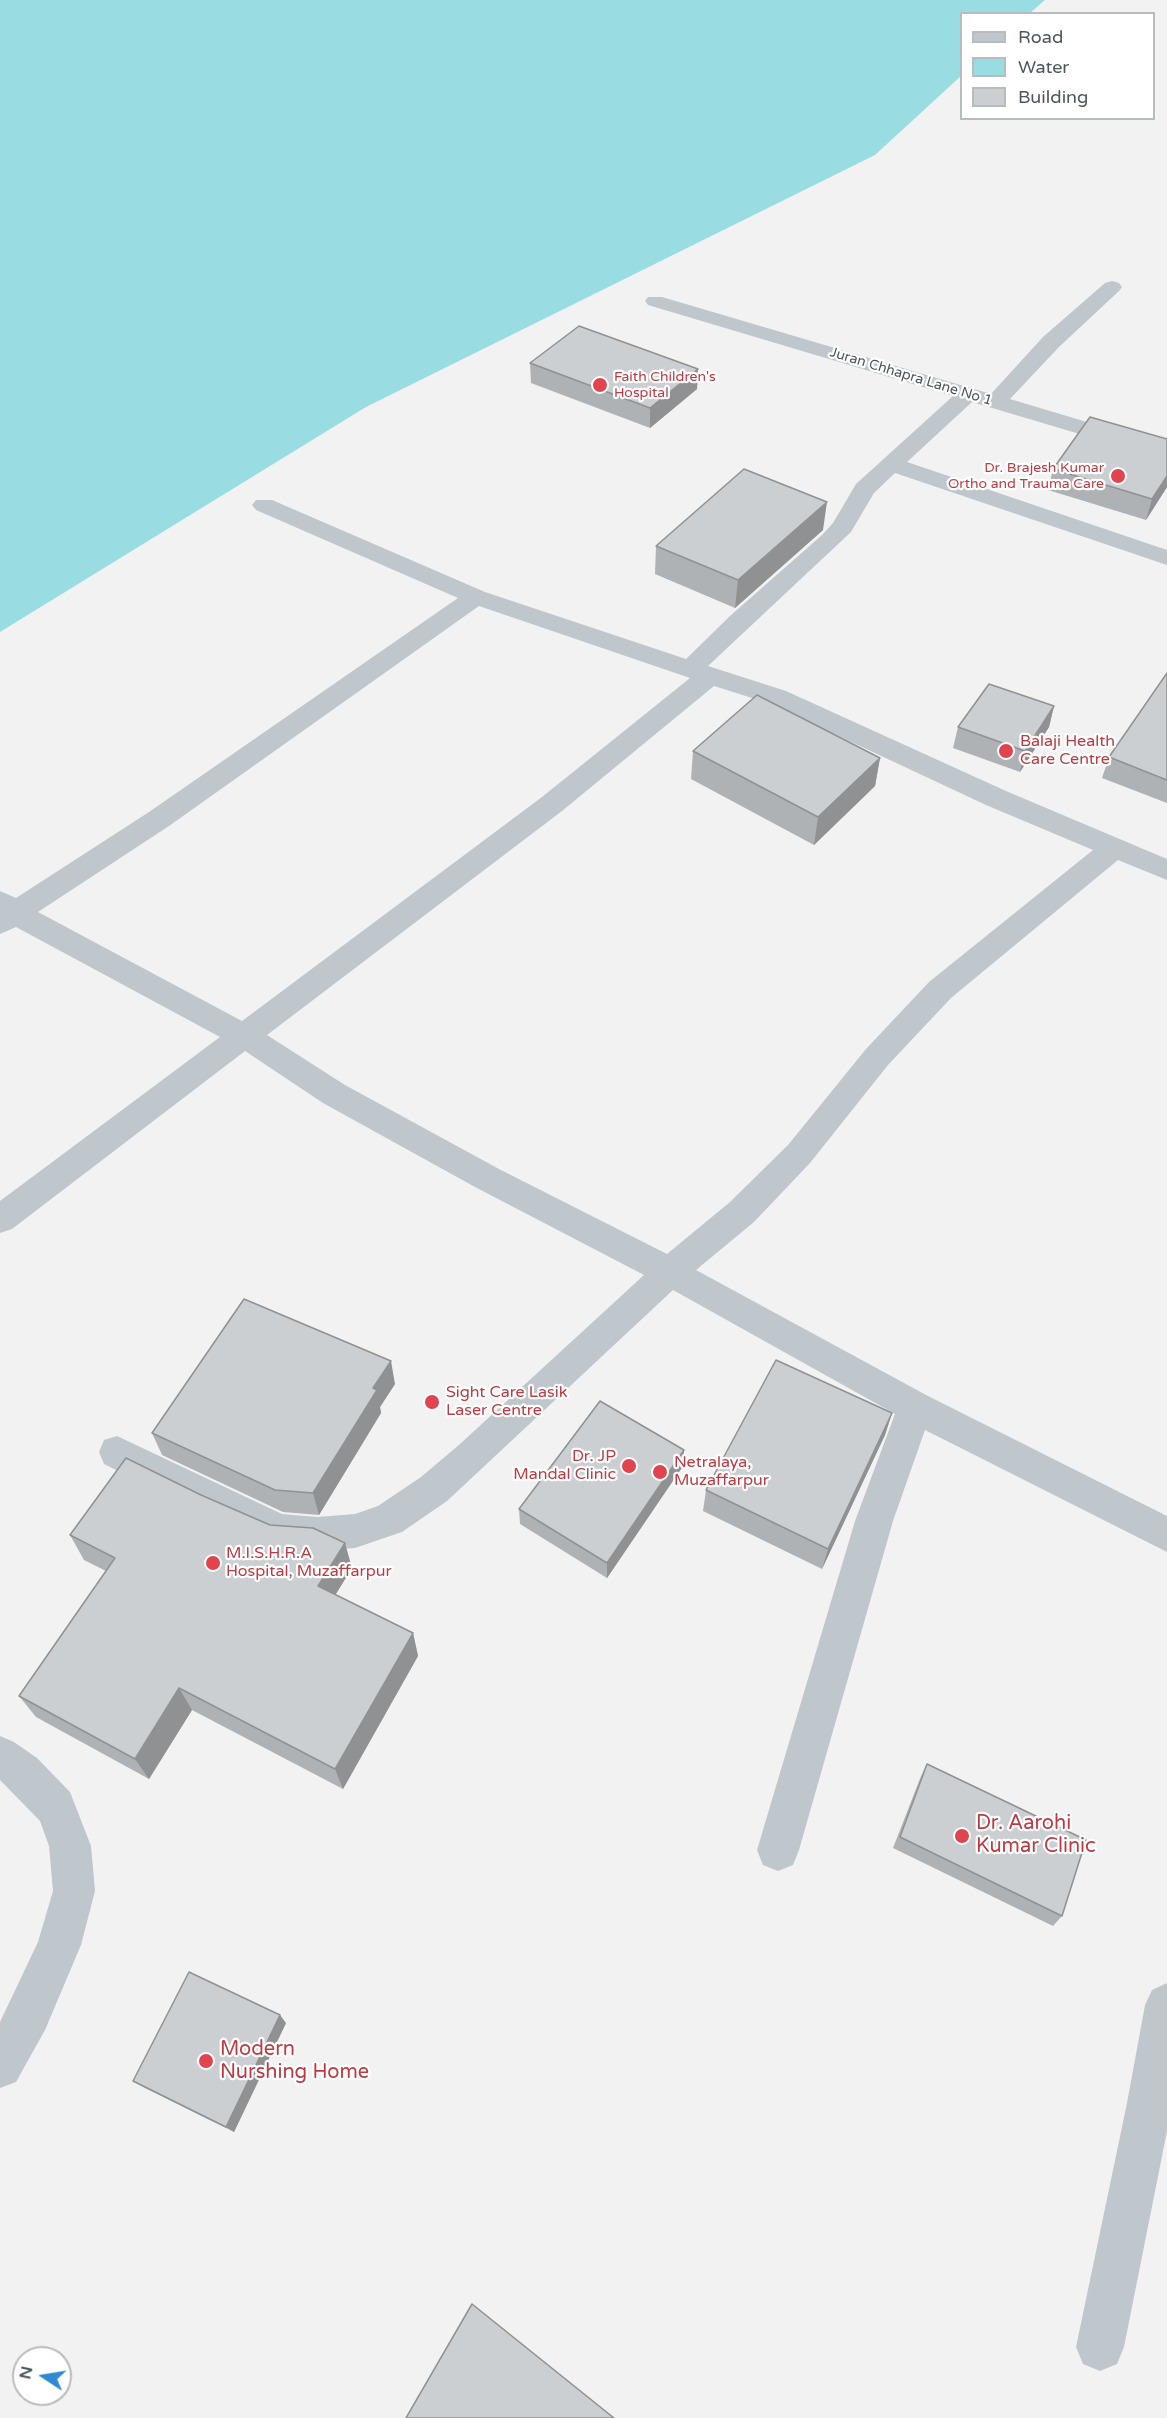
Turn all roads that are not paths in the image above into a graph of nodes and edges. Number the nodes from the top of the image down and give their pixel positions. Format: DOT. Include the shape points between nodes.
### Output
graph roads {
  1 [pos="1112,287"];
  2 [pos="655,300"];
  3 [pos="968,394"];
  4 [pos="995,402"];
  5 [pos="1167,453"];
  6 [pos="891,464"];
  7 [pos="264,505"];
  8 [pos="1167,558"];
  9 [pos="477,597"];
  10 [pos="700,673"];
  11 [pos="1113,849"];
  12 [pos="1167,870"];
  13 [pos="5,912"];
  14 [pos="245,1036"];
  15 [pos="0,1219"];
  16 [pos="670,1272"];
  17 [pos="915,1407"];
  18 [pos="117,1452"];
  19 [pos="1167,1535"];
  20 [pos="0,1756"];
  21 [pos="777,1850"];
  22 [pos="1167,2004"];
  23 [pos="0,2066"];
  24 [pos="1100,2347"];
  1 -- 4 [label="street" via="1051,342"];
  2 -- 3 [label="street, Juran Chhapra Lane No 1"];
  3 -- 4 [label="street, Juran Chhapra Lane No 1"];
  3 -- 6 [label="street"];
  4 -- 5 [label="street, Juran Chhapra Lane No 1"];
  6 -- 8 [label="street"];
  6 -- 10 [label="street" via="864,489 836,534 739,621"];
  7 -- 9 [label="street"];
  9 -- 10 [label="street"];
  9 -- 13 [label="street" via="159,819"];
  10 -- 11 [label="street" via="777,697"];
  10 -- 14 [label="street" via="552,804"];
  11 -- 12 [label="street"];
  11 -- 16 [label="street" via="940,990 877,1057 799,1154 742,1212"];
  13 -- 14 [label="street"];
  14 -- 15 [label="street"];
  14 -- 16 [label="street" via="334,1094"];
  16 -- 17 [label="street"];
  16 -- 18 [label="street" via="434,1489 389,1520 355,1531 280,1531"];
  17 -- 19 [label="street"];
  17 -- 21 [label="street" via="874,1521"];
  20 -- 23 [label="street" via="23,1772 55,1807 70,1846 74,1891 59,1945 29,2014"];
  22 -- 24 [label="street"];
}
